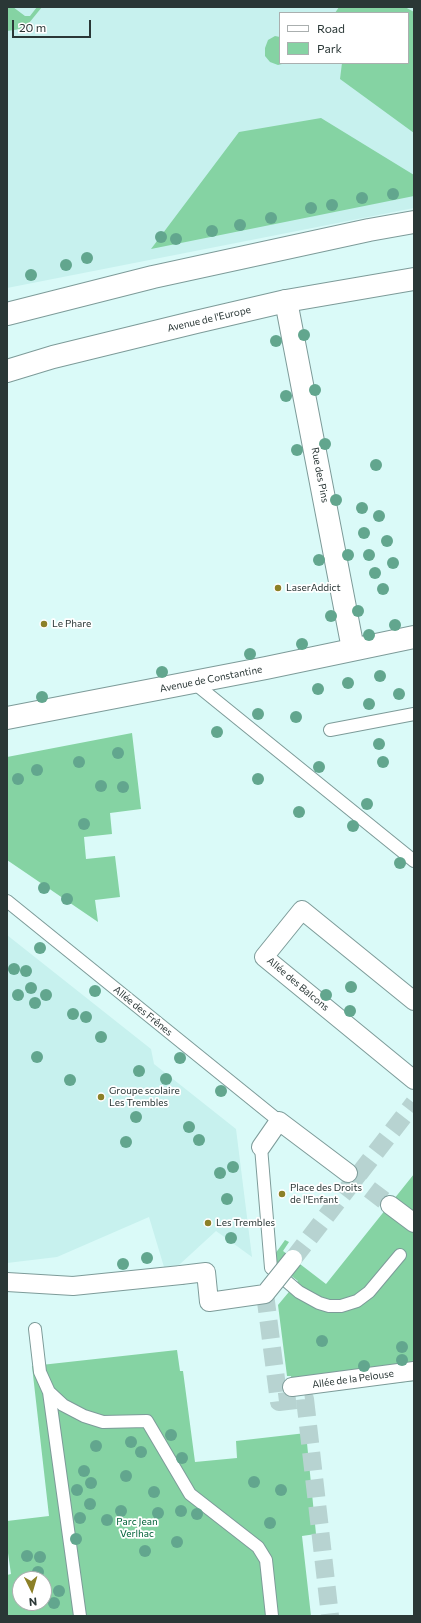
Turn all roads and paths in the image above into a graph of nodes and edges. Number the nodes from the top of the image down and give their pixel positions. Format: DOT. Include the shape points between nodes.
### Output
graph roads {
  1 [pos="414,222"];
  2 [pos="414,279"];
  3 [pos="286,301"];
  4 [pos="7,314"];
  5 [pos="7,371"];
  6 [pos="414,637"];
  7 [pos="353,649"];
  8 [pos="193,682"];
  9 [pos="414,714"];
  10 [pos="7,718"];
  11 [pos="330,730"];
  12 [pos="414,860"];
  13 [pos="7,901"];
  14 [pos="414,1001"];
  15 [pos="414,1080"];
  16 [pos="280,1121"];
  17 [pos="261,1147"];
  18 [pos="348,1173"];
  19 [pos="390,1205"];
  20 [pos="414,1223"];
  21 [pos="400,1255"];
  22 [pos="293,1259"];
  23 [pos="7,1282"];
  24 [pos="35,1329"];
  25 [pos="414,1371"];
  26 [pos="292,1387"];
  27 [pos="49,1392"];
  28 [pos="80,1616"];
  29 [pos="272,1616"];
  1 -- 4 [label="main road" via="153,276"];
  2 -- 3 [label="main road, Avenue de l'Europe"];
  3 -- 5 [label="main road, Avenue de l'Europe" via="53,357"];
  3 -- 7 [label="main road, Rue des Pins"];
  6 -- 7 [label="main road, Avenue de Constantine"];
  7 -- 8 [label="main road, Avenue de Constantine"];
  8 -- 10 [label="main road, Avenue de Constantine"];
  8 -- 12 [label="lane"];
  9 -- 11 [label="lane"];
  13 -- 16 [label="lane, Allée des Frênes"];
  14 -- 15 [label="street, Allée des Balcons" via="302,910 264,957"];
  16 -- 17 [label="street"];
  16 -- 18 [label="street, Allée des Frênes"];
  17 -- 21 [label="lane" via="271,1268 300,1292 329,1306 341,1306 357,1301 369,1292"];
  19 -- 20 [label="street"];
  22 -- 23 [label="street, bridge" via="265,1294 209,1302 206,1272 73,1286"];
  24 -- 27 [label="lane" via="40,1372"];
  25 -- 26 [label="street, Allée de la Pelouse"];
  27 -- 28 [label="lane"];
  27 -- 29 [label="lane" via="64,1405 84,1416 103,1422 147,1421 190,1494 258,1547 266,1560"];
}
